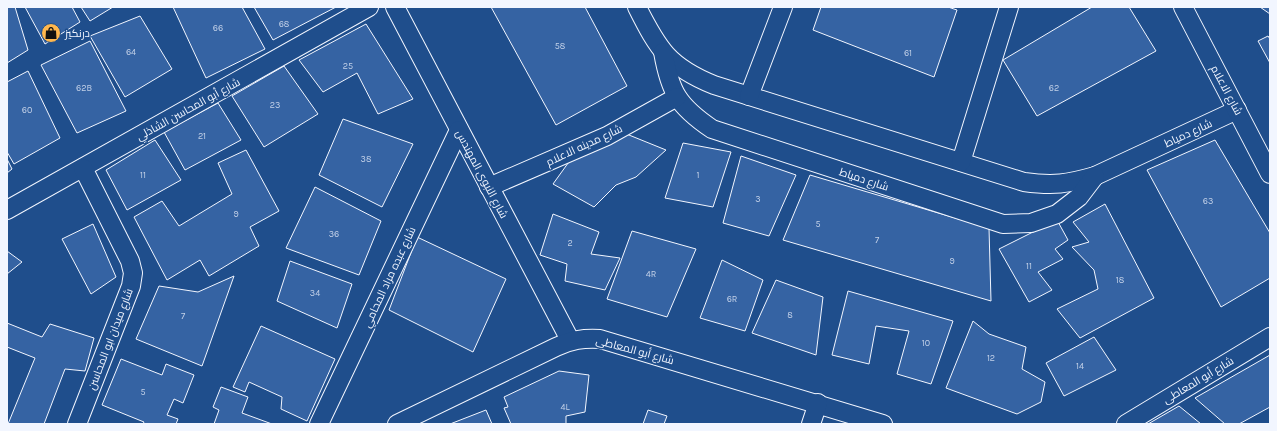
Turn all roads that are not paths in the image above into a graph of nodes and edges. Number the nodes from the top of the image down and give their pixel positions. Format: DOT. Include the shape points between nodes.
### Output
graph roads {
  1 [pos="369,7"];
  2 [pos="395,7"];
  3 [pos="637,7"];
  4 [pos="782,7"];
  5 [pos="1009,7"];
  6 [pos="1183,7"];
  7 [pos="663,52"];
  8 [pos="749,96"];
  9 [pos="677,97"];
  10 [pos="1237,110"];
  11 [pos="459,130"];
  12 [pos="961,162"];
  13 [pos="83,168"];
  14 [pos="1270,174"];
  15 [pos="1095,176"];
  16 [pos="489,187"];
  17 [pos="7,210"];
  18 [pos="1270,337"];
  19 [pos="570,340"];
  20 [pos="818,404"];
  21 [pos="77,424"];
  22 [pos="319,424"];
  23 [pos="396,424"];
  24 [pos="811,424"];
  25 [pos="883,424"];
  26 [pos="1126,424"];
  1 -- 13 [label="street, شارع أبو المحاسن الشاذلي"];
  2 -- 11 [label="street, شارع النبوى المهندس"];
  3 -- 7 [label="street, شارع دمياط"];
  4 -- 8 [label="street"];
  5 -- 12 [label="street"];
  6 -- 10 [label="street, شارع الاعلام"];
  7 -- 8 [label="street, شارع دمياط" via="695,77"];
  7 -- 9 [label="street, شارع دمياط" via="667,75"];
  8 -- 12 [label="street, شارع دمياط"];
  9 -- 15 [label="street, شارع دمياط" via="692,115 712,129 1003,224 1031,223 1057,214 1079,198"];
  9 -- 16 [label="street, شارع مدينه الاعلام" via="607,136"];
  10 -- 14 [label="street, شارع الاعلام"];
  10 -- 15 [label="street, شارع دمياط"];
  11 -- 16 [label="street, شارع النبوى المهندس"];
  11 -- 22 [label="street, شارع عبده مراد المحامي"];
  12 -- 15 [label="street, شارع دمياط" via="1024,182 1048,185 1072,183"];
  13 -- 17 [label="street, شارع أبو المحاسن الشاذلي"];
  13 -- 21 [label="street, شارع ميدان ابو المحاسن" via="130,260 133,273 131,286"];
  16 -- 19 [label="street, شارع النبوى المهندس"];
  18 -- 26 [label="street, شارع أبو المعاطى"];
  19 -- 20 [label="street, شارع أبو المعاطى" via="600,338"];
  19 -- 23 [label="street, شارع أبو المعاطى"];
  20 -- 24 [label="street"];
  20 -- 25 [label="street, شارع أبو المعاطى"];
}
